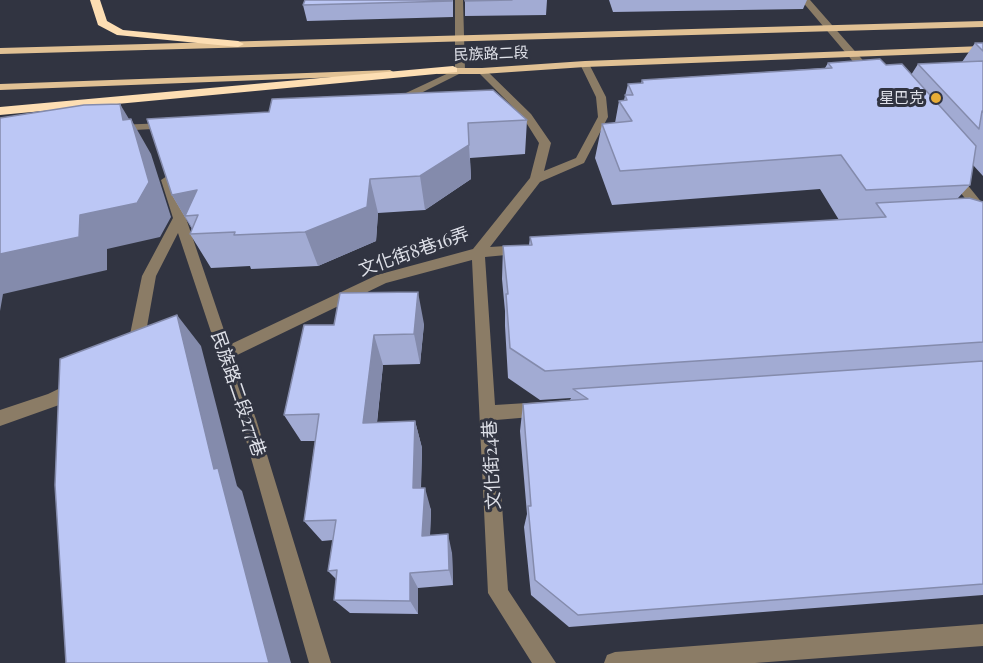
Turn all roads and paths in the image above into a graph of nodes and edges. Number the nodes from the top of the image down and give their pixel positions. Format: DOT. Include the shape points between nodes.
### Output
graph roads {
  1 [pos="95,0"];
  2 [pos="459,0"];
  3 [pos="805,0"];
  4 [pos="983,24"];
  5 [pos="830,29"];
  6 [pos="460,40"];
  7 [pos="238,44"];
  8 [pos="983,48"];
  9 [pos="0,51"];
  10 [pos="852,53"];
  11 [pos="585,64"];
  12 [pos="457,71"];
  13 [pos="482,71"];
  14 [pos="877,82"];
  15 [pos="0,87"];
  16 [pos="380,108"];
  17 [pos="0,111"];
  18 [pos="173,126"];
  19 [pos="102,130"];
  20 [pos="947,169"];
  21 [pos="165,172"];
  22 [pos="536,179"];
  23 [pos="983,213"];
  24 [pos="179,218"];
  25 [pos="536,249"];
  26 [pos="478,253"];
  27 [pos="224,354"];
  28 [pos="120,359"];
  29 [pos="88,380"];
  30 [pos="560,408"];
  31 [pos="489,413"];
  32 [pos="0,418"];
  33 [pos="983,635"];
  34 [pos="320,663"];
  35 [pos="545,663"];
  36 [pos="615,663"];
  1 -- 7 [label="highway" via="102,23 121,33"];
  2 -- 6 [label="street"];
  3 -- 5 [label="street"];
  4 -- 5 [label="main road, 民族路二段"];
  5 -- 6 [label="main road, 民族路二段"];
  5 -- 10 [label="street"];
  6 -- 7 [label="main road, 民族路二段"];
  6 -- 12 [label="street"];
  7 -- 9 [label="main road, 民族路二段"];
  8 -- 10 [label="main road, 民族路二段"];
  10 -- 11 [label="main road, 民族路二段"];
  10 -- 14 [label="street"];
  11 -- 13 [label="main road, 民族路二段"];
  11 -- 22 [label="street" via="601,97 603,117 580,160"];
  12 -- 13 [label="main road, 民族路二段"];
  12 -- 15 [label="main road, 民族路二段"];
  12 -- 16 [label="street"];
  12 -- 17 [label="highway"];
  13 -- 22 [label="street, 文化街8巷16弄" via="526,114 545,143"];
  18 -- 19 [label="street" via="152,132"];
  20 -- 23 [label="street"];
  21 -- 24 [label="street, 民族路二段277巷"];
  22 -- 26 [label="street, 文化街8巷16弄"];
  24 -- 27 [label="street, 民族路二段277巷"];
  24 -- 28 [label="street" via="149,276 136,348"];
  25 -- 26 [label="street"];
  26 -- 27 [label="street, 文化街8巷16弄" via="382,279"];
  26 -- 31 [label="street, 文化街24巷"];
  27 -- 34 [label="street, 民族路二段277巷" via="248,419"];
  29 -- 32 [label="street" via="53,400"];
  30 -- 31 [label="street"];
  31 -- 35 [label="street, 文化街24巷" via="498,593"];
  33 -- 36 [label="street"];
}
